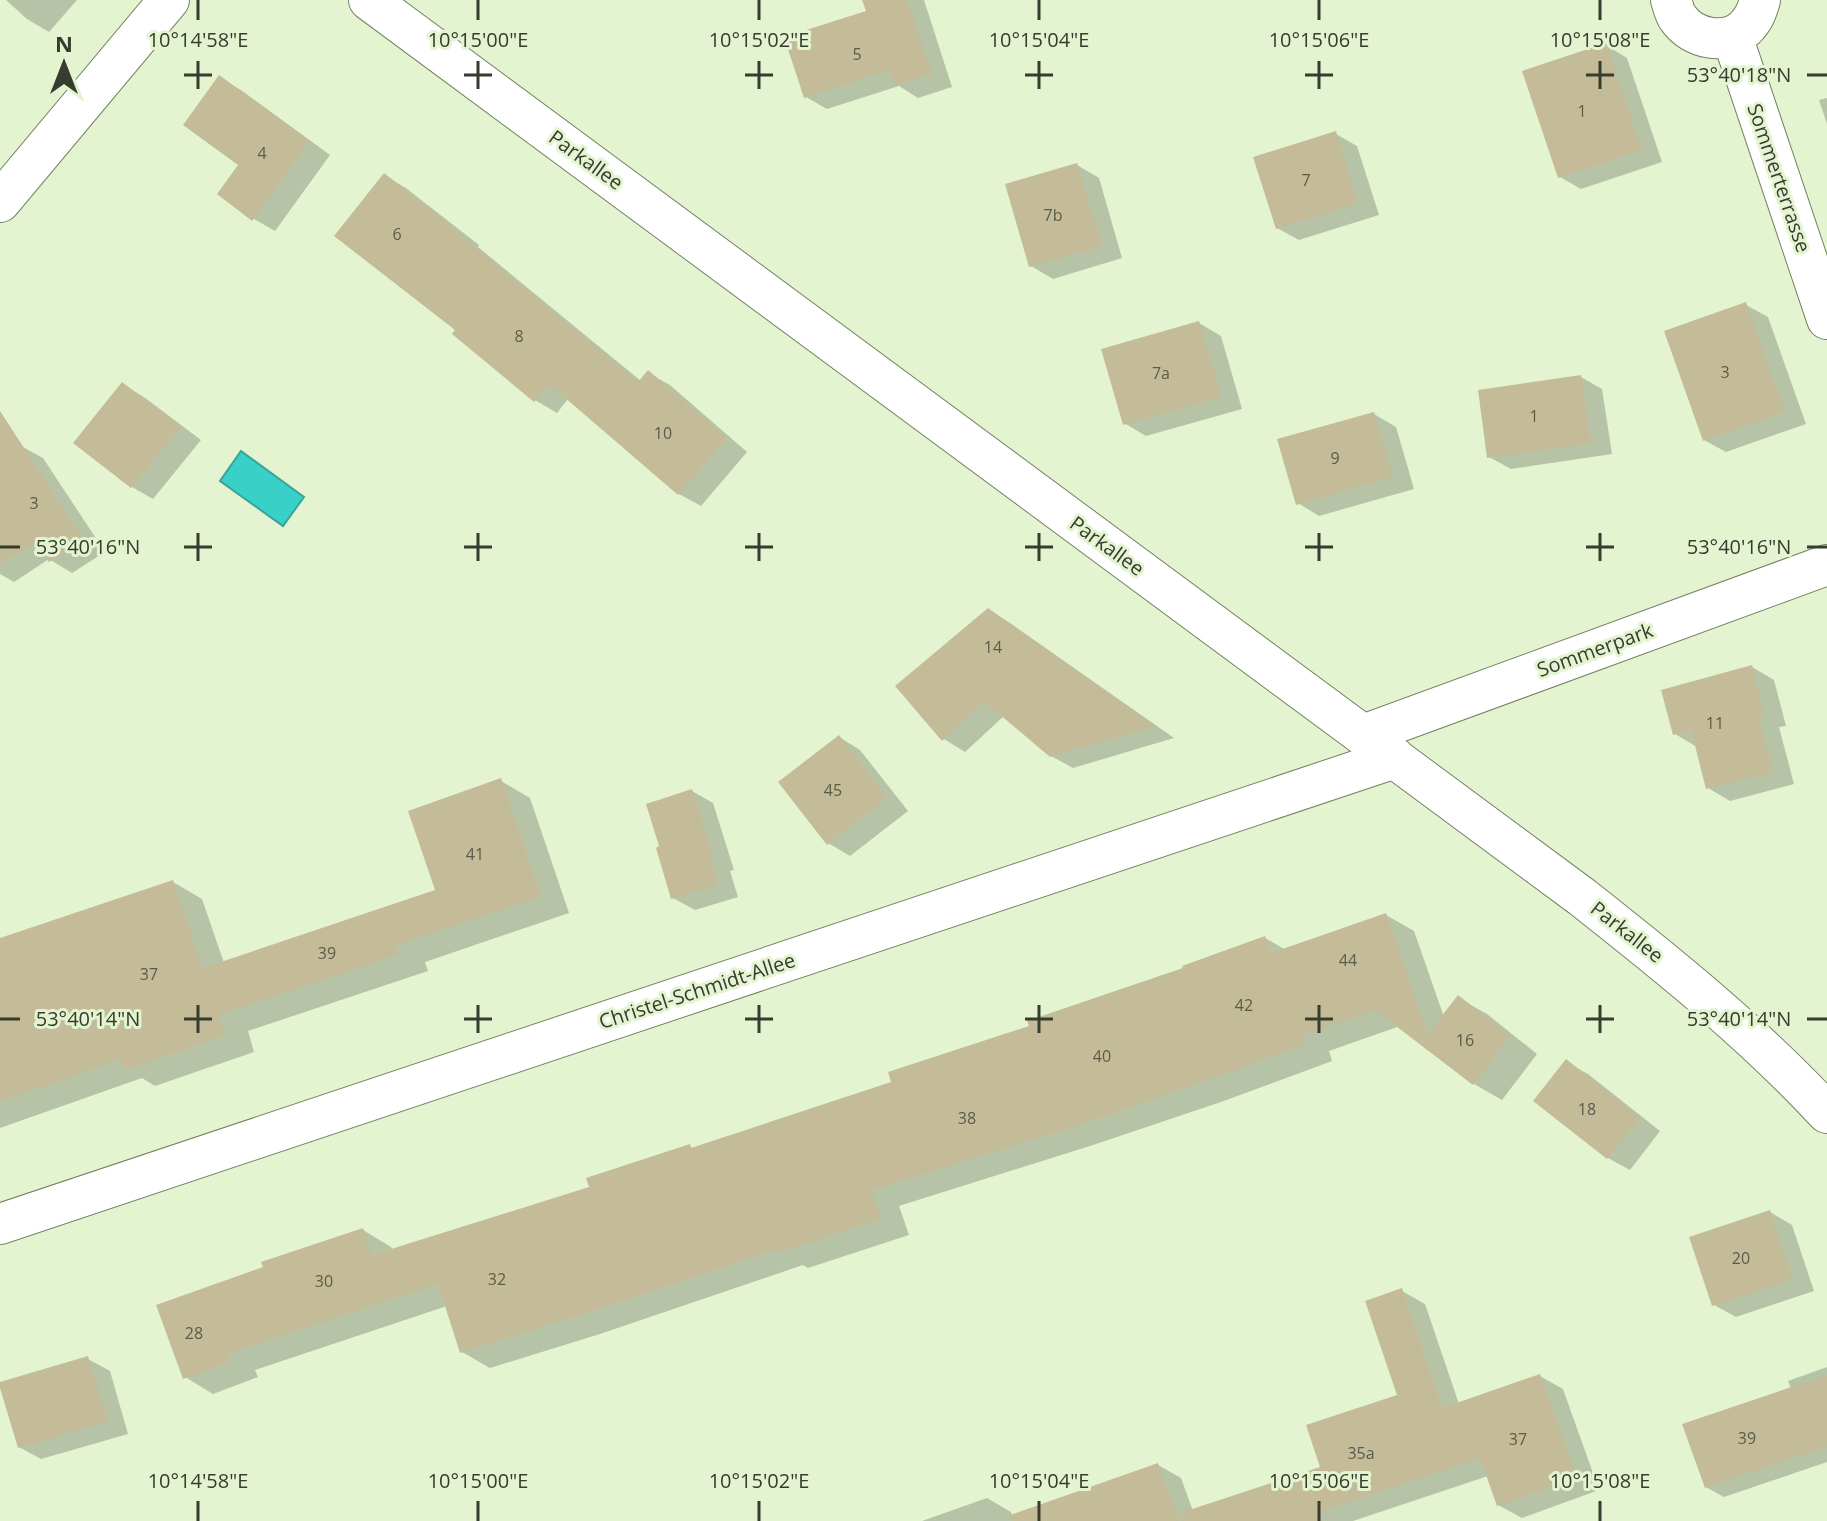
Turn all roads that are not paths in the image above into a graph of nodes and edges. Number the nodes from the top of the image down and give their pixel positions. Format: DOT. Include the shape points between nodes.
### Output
graph roads {
  1 [pos="169,0"];
  2 [pos="369,0"];
  3 [pos="1671,0"];
  4 [pos="1760,0"];
  5 [pos="1732,36"];
  6 [pos="0,202"];
  7 [pos="1827,319"];
  8 [pos="1827,565"];
  9 [pos="1363,735"];
  10 [pos="1395,758"];
  11 [pos="1827,1113"];
  12 [pos="0,1224"];
  1 -- 6 [label="street"];
  2 -- 9 [label="street, Parkallee"];
  3 -- 5 [label="street" via="1677,18 1693,33"];
  4 -- 5 [label="street" via="1756,14"];
  5 -- 7 [label="street, Sommerterrasse"];
  8 -- 9 [label="street, Sommerpark"];
  9 -- 10 [label="street, Parkallee"];
  10 -- 11 [label="street, Parkallee" via="1663,960"];
  10 -- 12 [label="street, Christel-Schmidt-Allee"];
}
